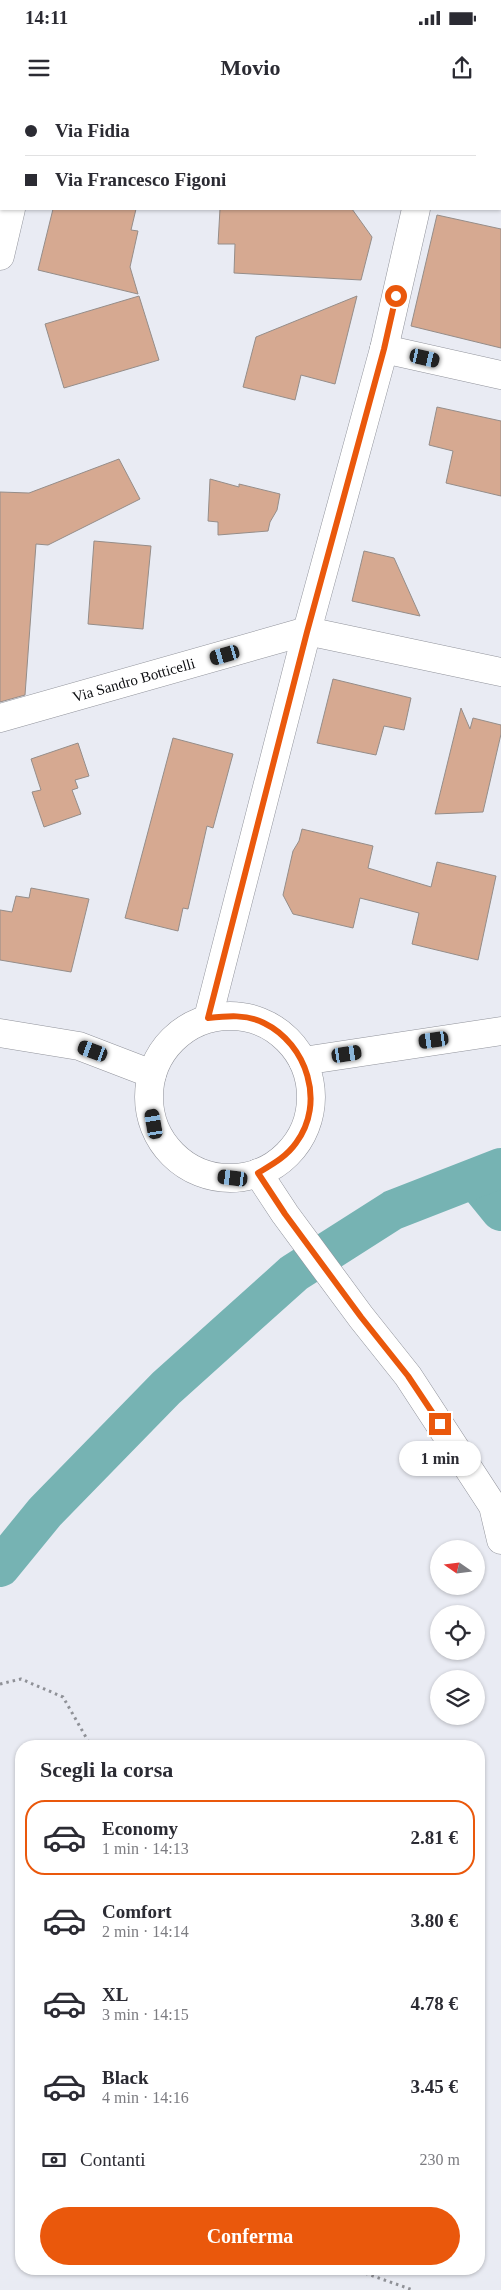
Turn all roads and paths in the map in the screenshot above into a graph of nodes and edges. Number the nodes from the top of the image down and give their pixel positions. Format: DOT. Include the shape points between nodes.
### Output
graph roads {
  1 [pos="11,210"];
  2 [pos="416,210"];
  3 [pos="0,256"];
  4 [pos="384,349"];
  5 [pos="501,375"];
  6 [pos="307,632"];
  7 [pos="501,672"];
  8 [pos="0,718"];
  9 [pos="208,1018"];
  10 [pos="501,1031"];
  11 [pos="0,1033"];
  12 [pos="303,1061"];
  13 [pos="152,1074"];
  14 [pos="258,1173"];
  15 [pos="501,1540"];
  16 [pos="0,1684"];
  17 [pos="88,1740"];
  18 [pos="370,2275"];
  19 [pos="413,2290"];
  1 -- 3 [label="street"];
  2 -- 4 [label="street"];
  4 -- 5 [label="street"];
  4 -- 6 [label="street"];
  6 -- 7 [label="street, Via Sandro Botticelli"];
  6 -- 8 [label="street, Via Sandro Botticelli"];
  6 -- 9 [label="street"];
  9 -- 12 [label="street" via="236,1015 264,1022 287,1038"];
  9 -- 13 [label="street" via="183,1030 163,1050"];
  10 -- 12 [label="street"];
  11 -- 13 [label="street" via="79,1046"];
  12 -- 14 [label="street" via="311,1088 309,1116 297,1142 280,1160"];
  13 -- 14 [label="street" via="149,1099 154,1124 166,1146 184,1164 207,1175 233,1178"];
  14 -- 15 [label="street" via="285,1214 408,1376 492,1506"];
  16 -- 17 [label="path" via="21,1679 63,1697"];
  18 -- 19 [label="path"];
}
